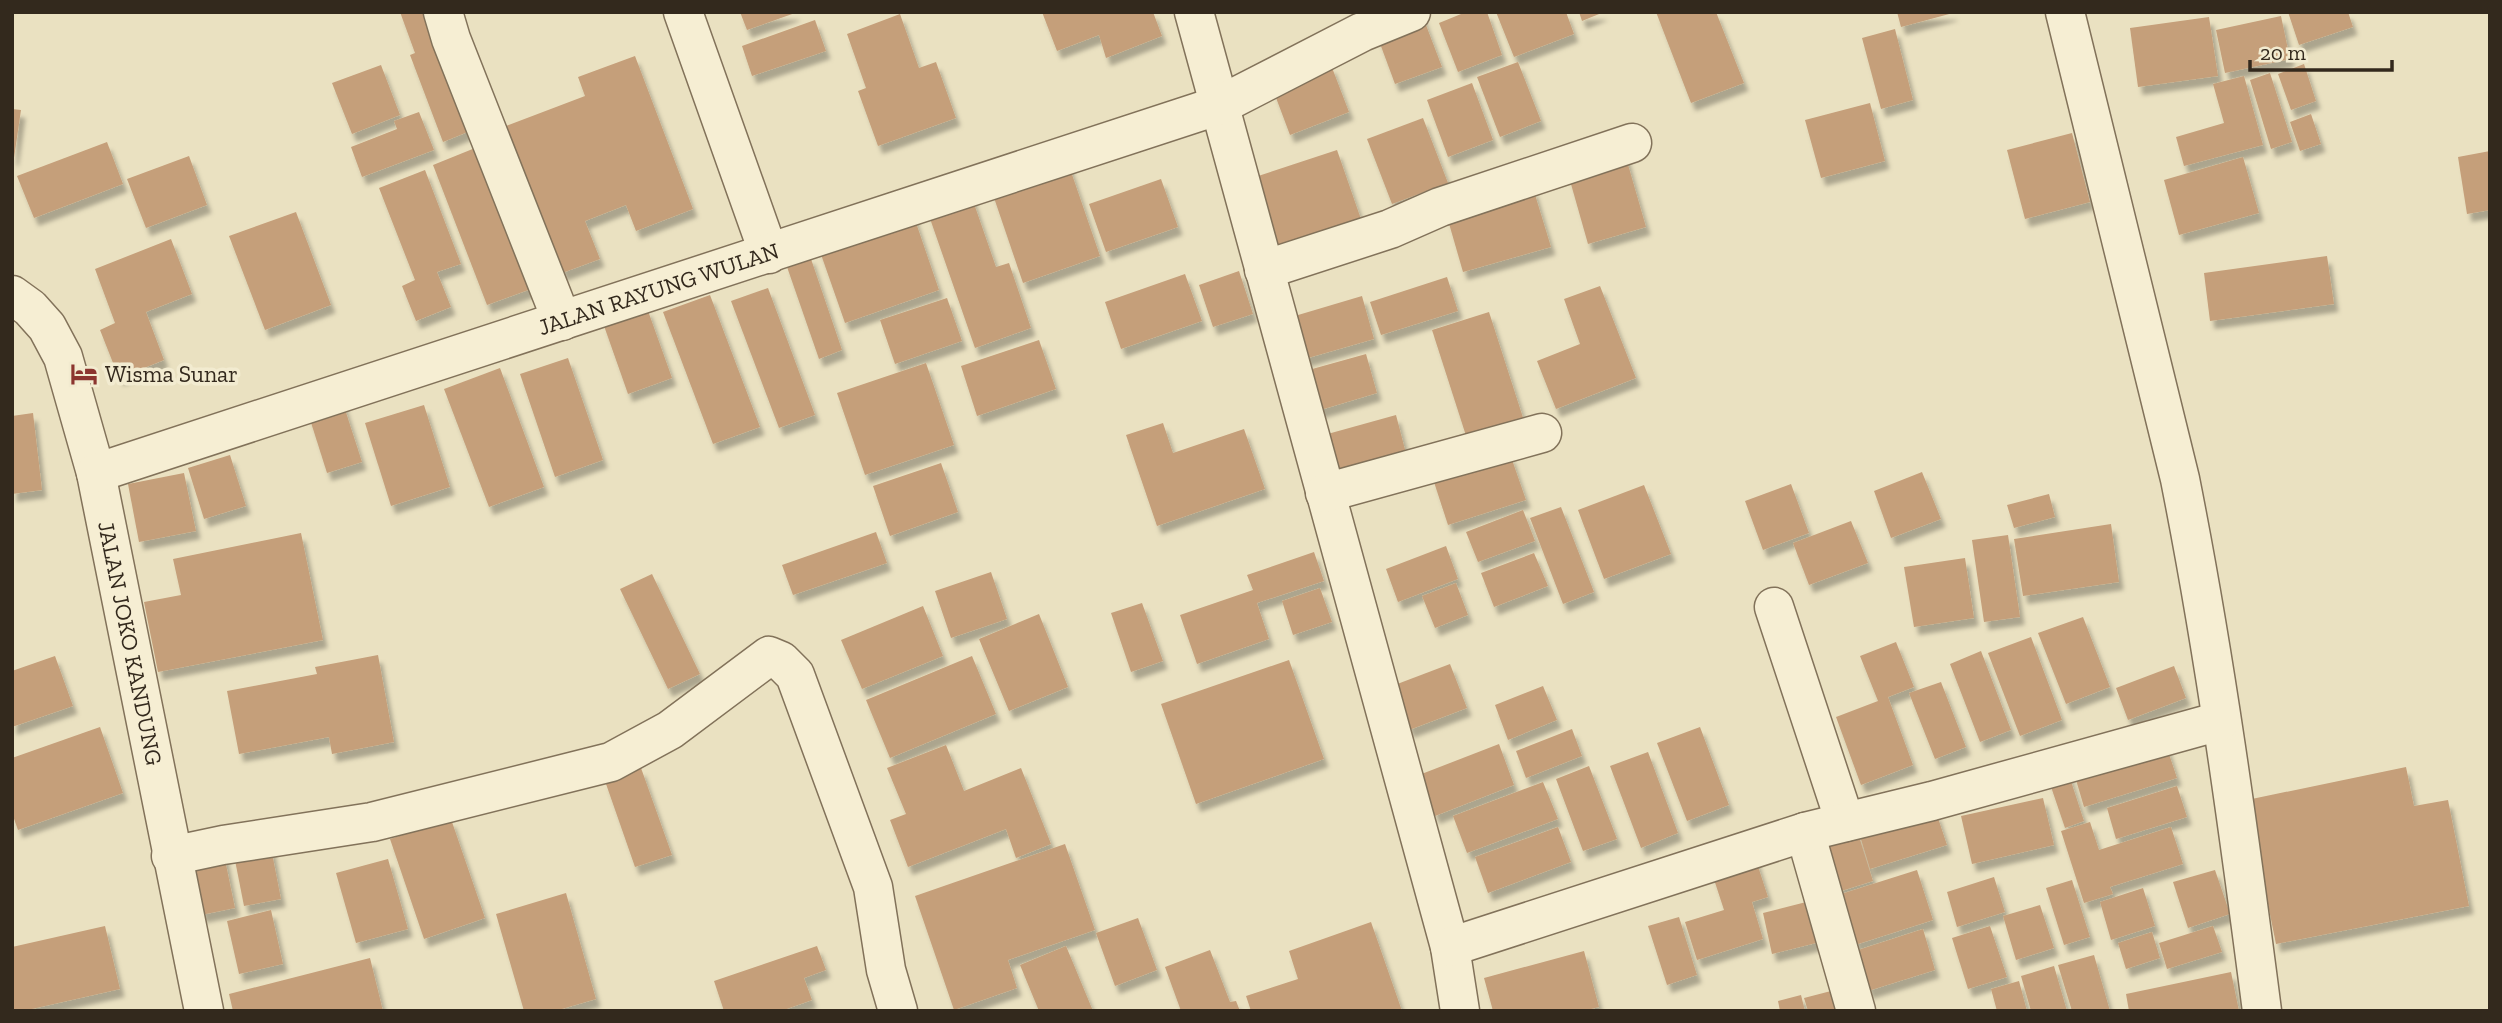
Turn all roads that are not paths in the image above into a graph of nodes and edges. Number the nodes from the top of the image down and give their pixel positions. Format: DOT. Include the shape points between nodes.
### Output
graph roads {
  1 [pos="443,12"];
  2 [pos="683,12"];
  3 [pos="1194,12"];
  4 [pos="1411,12"];
  5 [pos="2065,12"];
  6 [pos="1220,105"];
  7 [pos="1632,143"];
  8 [pos="769,254"];
  9 [pos="1264,270"];
  10 [pos="12,295"];
  11 [pos="562,321"];
  12 [pos="1542,433"];
  13 [pos="96,473"];
  14 [pos="1325,493"];
  15 [pos="1774,607"];
  16 [pos="2220,721"];
  17 [pos="1845,822"];
  18 [pos="1805,832"];
  19 [pos="172,856"];
  20 [pos="1450,947"];
  21 [pos="204,1011"];
  22 [pos="898,1011"];
  23 [pos="1460,1011"];
  24 [pos="1856,1011"];
  25 [pos="2262,1011"];
  1 -- 11 [label="street"];
  2 -- 8 [label="street"];
  3 -- 6 [label="street"];
  4 -- 6 [label="street, JALAN RAYUNG WULAN"];
  5 -- 16 [label="street" via="2180,479"];
  6 -- 8 [label="street, JALAN RAYUNG WULAN"];
  6 -- 9 [label="street"];
  7 -- 9 [label="street"];
  8 -- 11 [label="street, JALAN RAYUNG WULAN"];
  9 -- 14 [label="street"];
  10 -- 13 [label="street, JALAN JOKO KANDUNG" via="47,327 62,357"];
  11 -- 13 [label="street, JALAN RAYUNG WULAN"];
  12 -- 14 [label="street"];
  13 -- 19 [label="street, JALAN JOKO KANDUNG"];
  14 -- 20 [label="street"];
  15 -- 17 [label="street"];
  16 -- 17 [label="street"];
  16 -- 25 [label="street"];
  17 -- 18 [label="street"];
  18 -- 20 [label="street"];
  18 -- 24 [label="street"];
  19 -- 21 [label="street, JALAN JOKO KANDUNG"];
  19 -- 22 [label="street" via="372,822 611,762 670,730 769,656 795,675 873,887 886,970"];
  20 -- 23 [label="street"];
}
